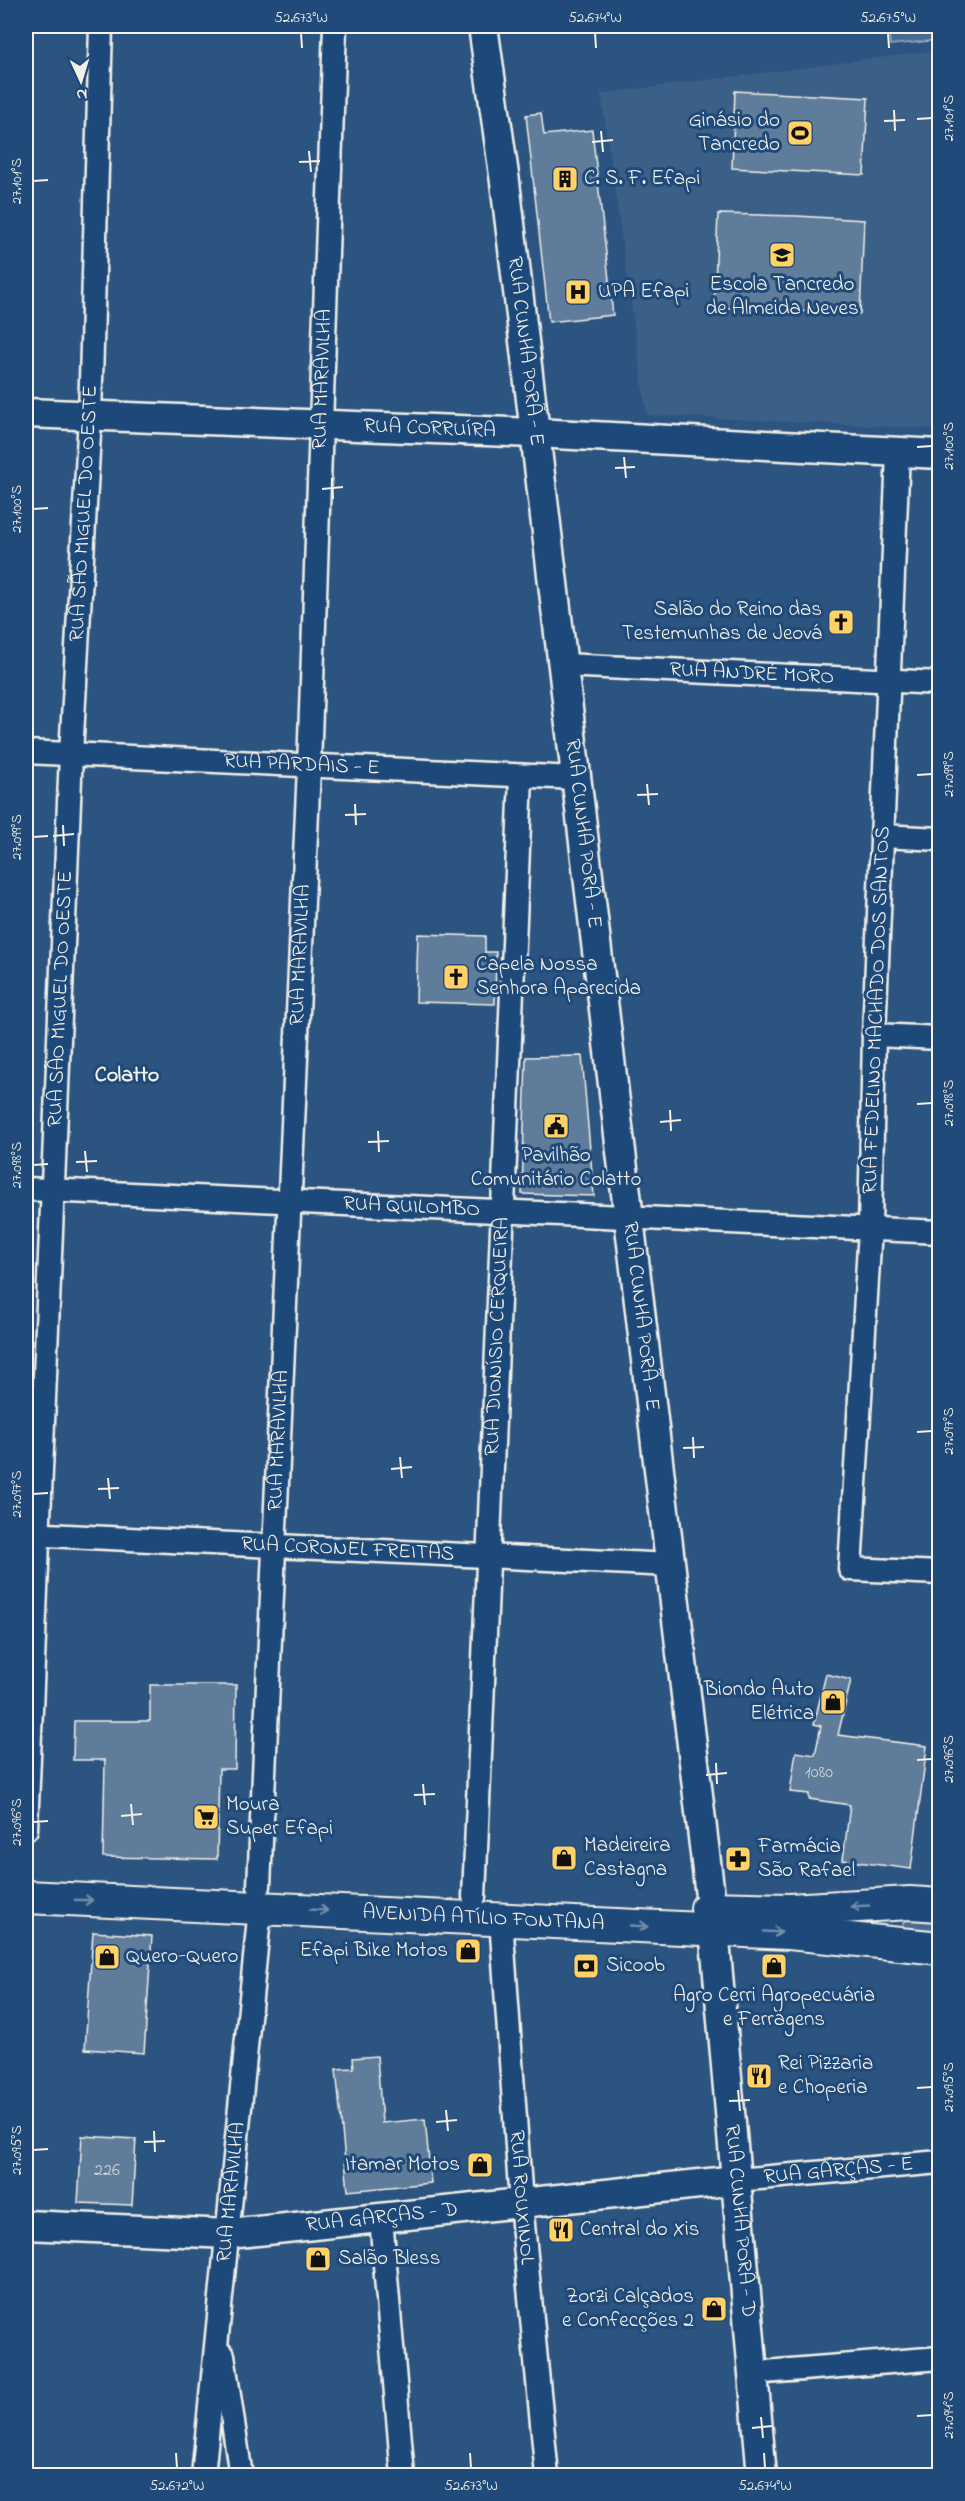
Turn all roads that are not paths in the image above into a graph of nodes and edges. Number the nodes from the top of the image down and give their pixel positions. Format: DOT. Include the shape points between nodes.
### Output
graph roads {
  1 [pos="101,26"];
  2 [pos="335,26"];
  3 [pos="483,26"];
  4 [pos="26,413"];
  5 [pos="90,417"];
  6 [pos="322,426"];
  7 [pos="535,433"];
  8 [pos="898,452"];
  9 [pos="939,454"];
  10 [pos="563,665"];
  11 [pos="888,681"];
  12 [pos="939,683"];
  13 [pos="26,752"];
  14 [pos="71,753"];
  15 [pos="309,767"];
  16 [pos="521,777"];
  17 [pos="576,778"];
  18 [pos="882,836"];
  19 [pos="939,839"];
  20 [pos="874,1035"];
  21 [pos="939,1038"];
  22 [pos="26,1188"];
  23 [pos="53,1190"];
  24 [pos="289,1202"];
  25 [pos="503,1211"];
  26 [pos="629,1218"];
  27 [pos="870,1228"];
  28 [pos="939,1232"];
  29 [pos="32,1534"];
  30 [pos="273,1546"];
  31 [pos="489,1556"];
  32 [pos="671,1566"];
  33 [pos="939,1573"];
  34 [pos="26,1829"];
  35 [pos="26,1876"];
  36 [pos="260,1897"];
  37 [pos="474,1897"];
  38 [pos="26,1898"];
  39 [pos="925,1904"];
  40 [pos="713,1918"];
  41 [pos="501,1919"];
  42 [pos="904,1945"];
  43 [pos="939,1948"];
  44 [pos="939,2162"];
  45 [pos="736,2180"];
  46 [pos="521,2203"];
  47 [pos="381,2218"];
  48 [pos="26,2224"];
  49 [pos="229,2234"];
  50 [pos="218,2322"];
  51 [pos="939,2358"];
  52 [pos="753,2373"];
  53 [pos="203,2475"];
  54 [pos="242,2475"];
  55 [pos="403,2475"];
  56 [pos="547,2475"];
  57 [pos="762,2475"];
  1 -- 5 [label="street, RUA SÃO MIGUEL DO OESTE"];
  2 -- 6 [label="street, RUA MARAVILHA"];
  3 -- 7 [label="street, RUA CUNHA PORÃ - E"];
  4 -- 5 [label="street, RUA CORRUÍRA"];
  5 -- 6 [label="street, RUA CORRUÍRA"];
  5 -- 14 [label="street, RUA SÃO MIGUEL DO OESTE"];
  6 -- 7 [label="street, RUA CORRUÍRA"];
  6 -- 15 [label="street, RUA MARAVILHA"];
  7 -- 8 [label="street, RUA CORRUÍRA"];
  7 -- 10 [label="street, RUA CUNHA PORÃ - E"];
  8 -- 9 [label="street, RUA CORRUÍRA"];
  8 -- 11 [label="street, RUA FEDELINO MACHADO DOS SANTOS"];
  10 -- 11 [label="street, RUA ANDRÉ MORO"];
  10 -- 17 [label="street, RUA CUNHA PORÃ - E"];
  11 -- 12 [label="street, RUA ANDRÉ MORO"];
  11 -- 18 [label="street, RUA FEDELINO MACHADO DOS SANTOS"];
  13 -- 14 [label="street, RUA PARDAIS - E"];
  14 -- 15 [label="street, RUA PARDAIS - E"];
  14 -- 23 [label="street, RUA SÃO MIGUEL DO OESTE"];
  15 -- 16 [label="street, RUA PARDAIS - E"];
  15 -- 24 [label="street, RUA MARAVILHA"];
  16 -- 17 [label="street, RUA PARDAIS - E"];
  16 -- 25 [label="street, RUA DIONÍSIO CERQUEIRA"];
  17 -- 26 [label="street, RUA CUNHA PORÃ - E"];
  18 -- 19 [label="street"];
  18 -- 20 [label="street, RUA FEDELINO MACHADO DOS SANTOS"];
  20 -- 21 [label="street"];
  20 -- 27 [label="street, RUA FEDELINO MACHADO DOS SANTOS"];
  22 -- 23 [label="street, RUA QUILOMBO"];
  23 -- 24 [label="street, RUA QUILOMBO"];
  23 -- 29 [label="street, RUA SÃO MIGUEL DO OESTE"];
  24 -- 25 [label="street, RUA QUILOMBO"];
  24 -- 30 [label="street, RUA MARAVILHA"];
  25 -- 26 [label="street, RUA QUILOMBO"];
  25 -- 31 [label="street, RUA DIONÍSIO CERQUEIRA"];
  26 -- 27 [label="street, RUA QUILOMBO"];
  26 -- 32 [label="street, RUA CUNHA PORÃ - E"];
  27 -- 28 [label="street, RUA QUILOMBO"];
  27 -- 33 [label="street, RUA FEDELINO MACHADO DOS SANTOS" via="850,1569"];
  29 -- 30 [label="street, RUA CORONEL FREITAS"];
  29 -- 34 [label="street, RUA SÃO MIGUEL DO OESTE"];
  30 -- 31 [label="street, RUA CORONEL FREITAS"];
  30 -- 36 [label="street, RUA MARAVILHA"];
  31 -- 32 [label="street, RUA CORONEL FREITAS"];
  31 -- 37 [label="street, RUA DIONÍSIO CERQUEIRA"];
  32 -- 40 [label="street, RUA CUNHA PORÃ - E"];
  35 -- 36 [label="main road, AVENIDA ATÍLIO FONTANA"];
  36 -- 37 [label="main road, AVENIDA ATÍLIO FONTANA"];
  38 -- 36 [label="main road, AVENIDA ATÍLIO FONTANA, one-way"];
  36 -- 41 [label="main road, AVENIDA ATÍLIO FONTANA, one-way"];
  36 -- 49 [label="street, RUA MARAVILHA"];
  37 -- 40 [label="main road, AVENIDA ATÍLIO FONTANA"];
  39 -- 40 [label="main road, AVENIDA ATÍLIO FONTANA, one-way"];
  39 -- 42 [label="main road" via="901,1911 898,1935"];
  41 -- 40 [label="main road, AVENIDA ATÍLIO FONTANA, one-way"];
  40 -- 42 [label="main road, AVENIDA ATÍLIO FONTANA, one-way" via="789,1933"];
  40 -- 45 [label="street, RUA CUNHA PORÃ - D"];
  41 -- 46 [label="street, RUA ROUXINOL"];
  42 -- 43 [label="main road, AVENIDA ATÍLIO FONTANA"];
  44 -- 45 [label="street, RUA GARÇAS - E"];
  45 -- 46 [label="street, RUA GARÇAS - D"];
  45 -- 52 [label="street, RUA CUNHA PORÃ - D"];
  46 -- 47 [label="street, RUA GARÇAS - D"];
  46 -- 56 [label="street, RUA ROUXINOL"];
  47 -- 49 [label="street, RUA GARÇAS - D"];
  47 -- 55 [label="street"];
  48 -- 49 [label="street, RUA GARÇAS - D"];
  49 -- 50 [label="street, RUA MARAVILHA"];
  50 -- 53 [label="street, RUA MARAVILHA"];
  50 -- 54 [label="street"];
  51 -- 52 [label="street"];
  52 -- 57 [label="street, RUA CUNHA PORÃ - D"];
}
